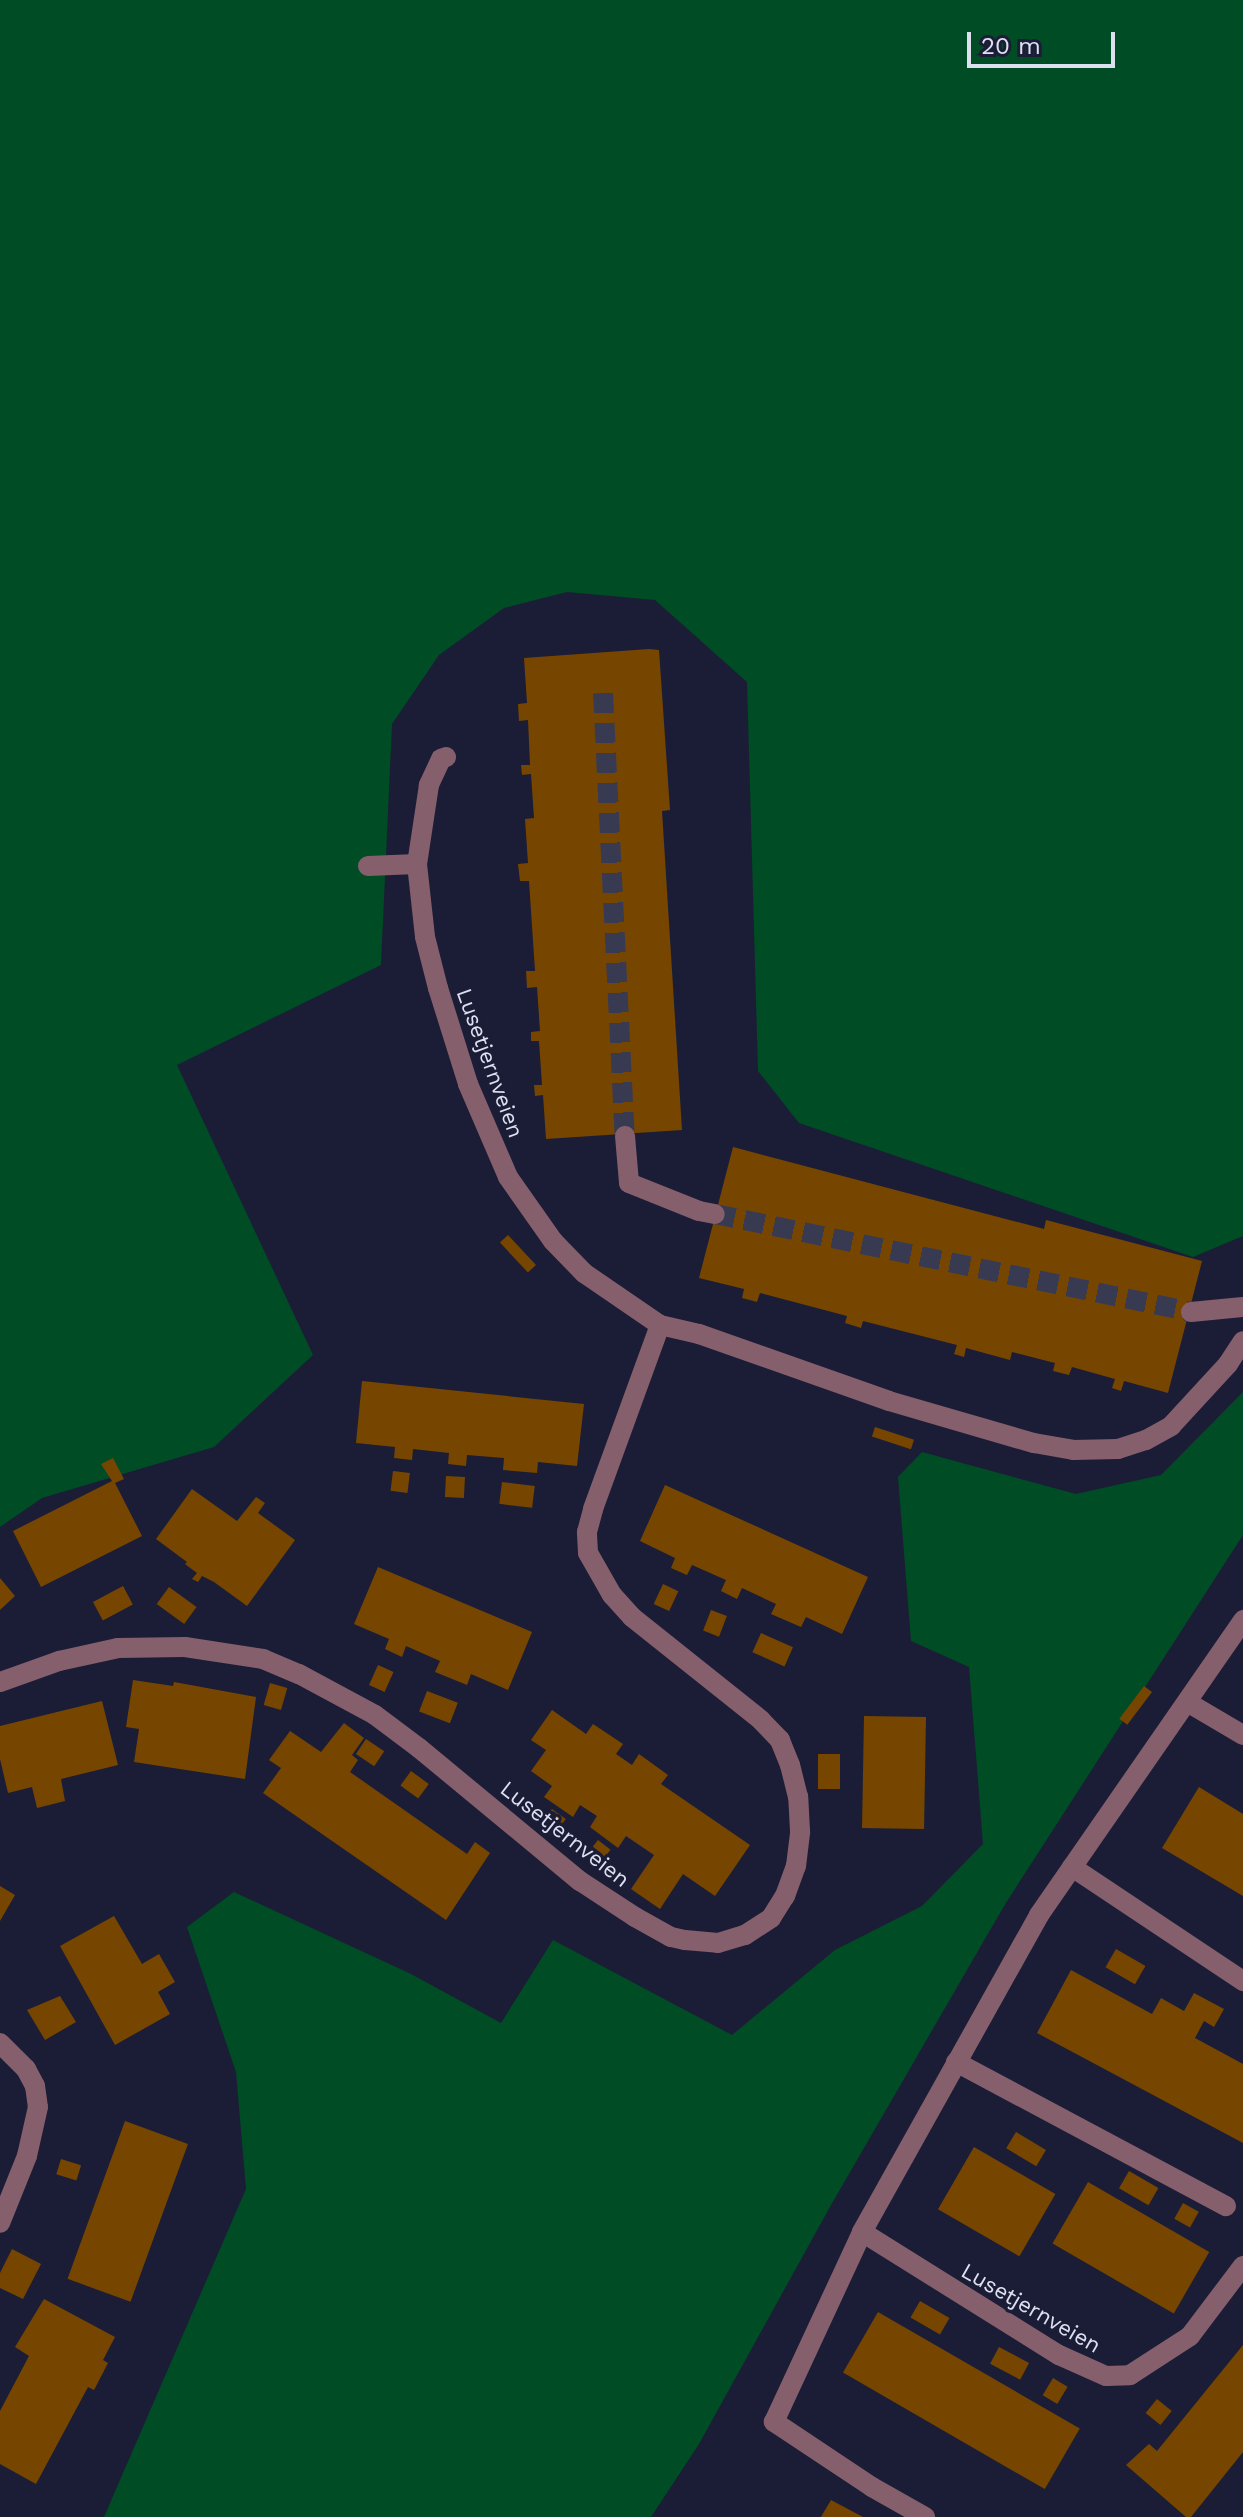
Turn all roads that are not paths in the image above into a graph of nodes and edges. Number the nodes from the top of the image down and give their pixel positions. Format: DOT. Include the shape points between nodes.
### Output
graph roads {
  1 [pos="446,757"];
  2 [pos="417,864"];
  3 [pos="368,866"];
  4 [pos="625,1136"];
  5 [pos="715,1214"];
  6 [pos="1243,1307"];
  7 [pos="1191,1312"];
  8 [pos="660,1325"];
  9 [pos="1243,1341"];
  10 [pos="1243,1620"];
  11 [pos="0,1682"];
  12 [pos="1187,1702"];
  13 [pos="1243,1735"];
  14 [pos="1072,1867"];
  15 [pos="1243,1981"];
  16 [pos="0,2043"];
  17 [pos="956,2062"];
  18 [pos="1226,2206"];
  19 [pos="0,2223"];
  20 [pos="862,2232"];
  21 [pos="1243,2266"];
  22 [pos="925,2517"];
  1 -- 2 [label="lane, Lusetjernveien" via="429,785"];
  2 -- 3 [label="lane"];
  2 -- 8 [label="lane, Lusetjernveien" via="425,937 452,1036 508,1177 553,1241 584,1273"];
  4 -- 5 [label="lane" via="629,1183"];
  6 -- 7 [label="lane"];
  8 -- 9 [label="lane, Lusetjernveien" via="889,1401 1073,1450 1118,1449 1171,1426"];
  8 -- 11 [label="lane, Lusetjernveien" via="593,1509 588,1553 612,1595 632,1617 780,1740 800,1820 796,1866 771,1918 745,1935 718,1943 685,1940 635,1917 580,1881 375,1715 263,1659 185,1647 118,1648"];
  10 -- 12 [label="lane"];
  12 -- 13 [label="lane"];
  12 -- 14 [label="lane"];
  14 -- 15 [label="lane"];
  14 -- 17 [label="lane"];
  16 -- 19 [label="lane" via="26,2069 38,2107 27,2156"];
  17 -- 18 [label="lane"];
  17 -- 20 [label="lane"];
  20 -- 21 [label="lane, Lusetjernveien" via="1046,2347 1106,2376 1130,2375 1190,2336"];
  20 -- 22 [label="lane" via="774,2422"];
}
